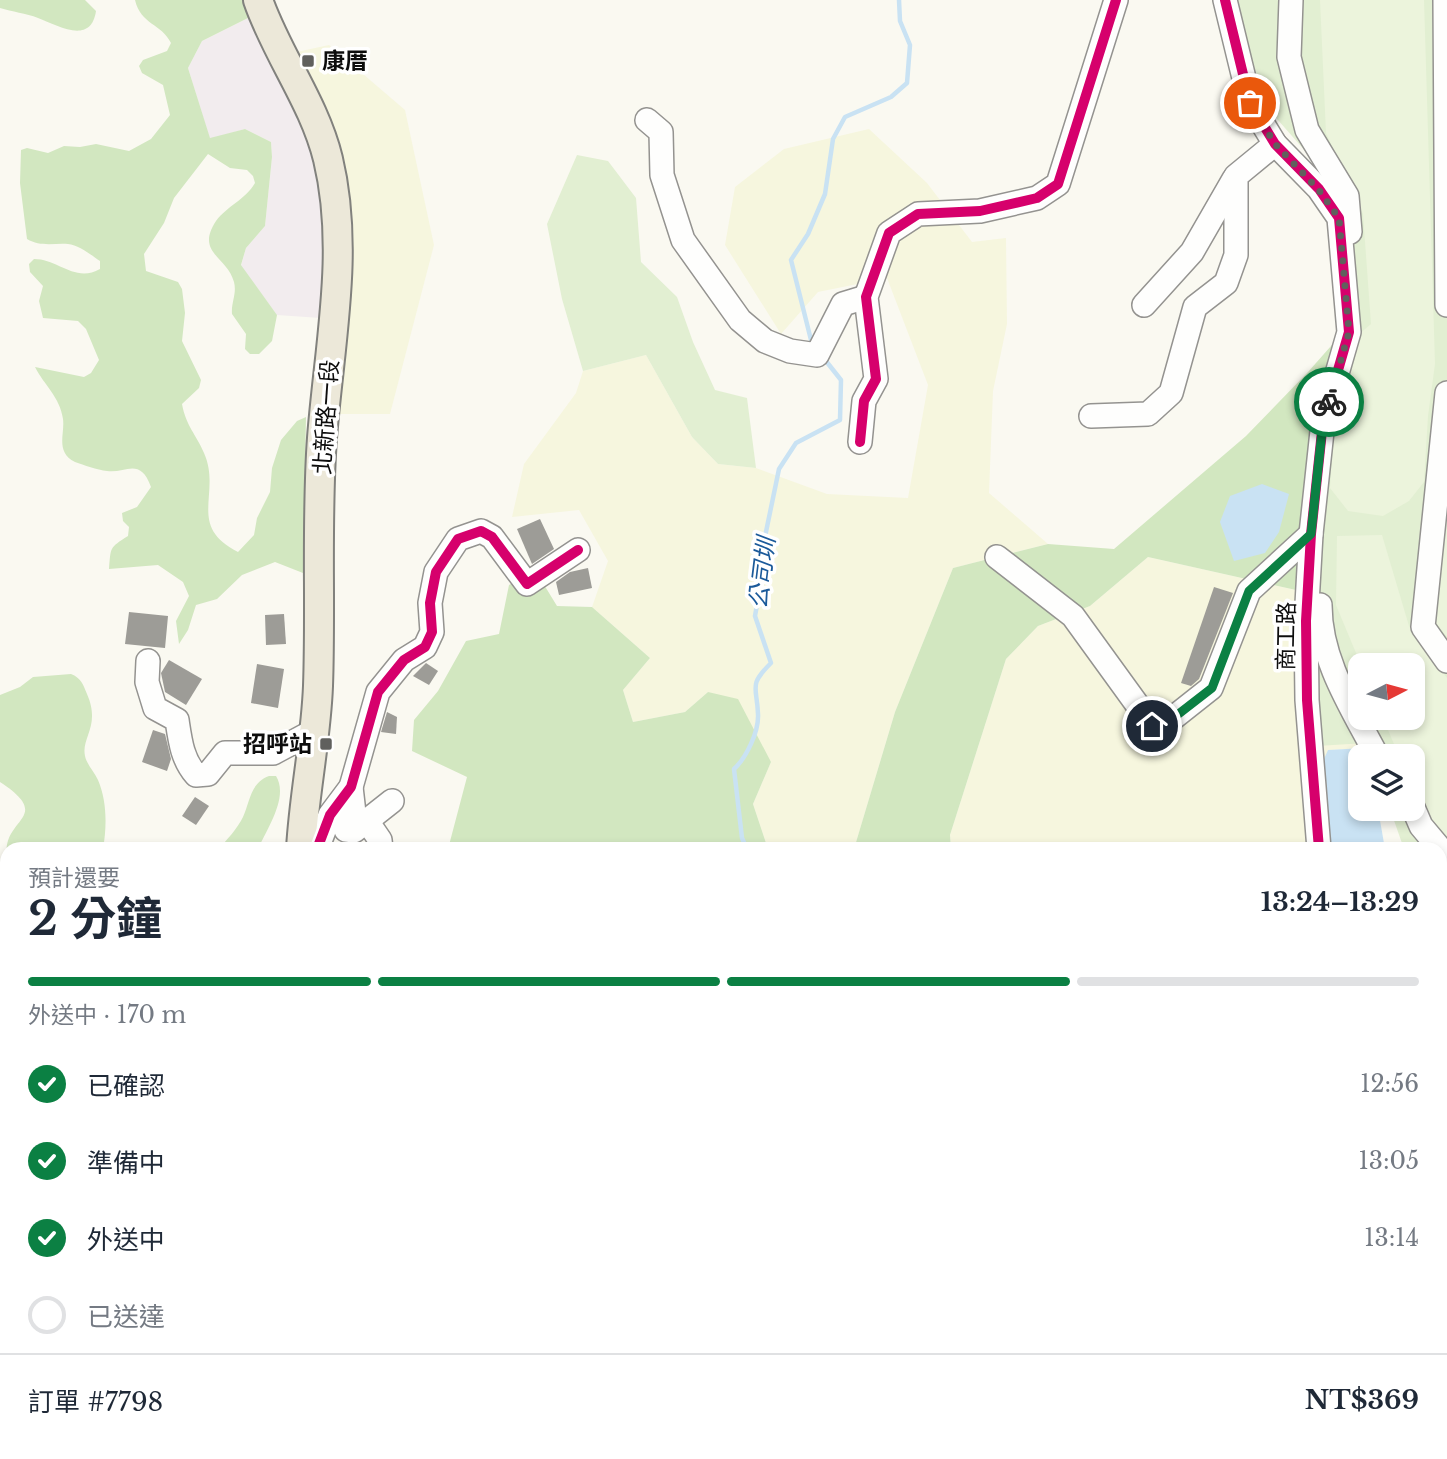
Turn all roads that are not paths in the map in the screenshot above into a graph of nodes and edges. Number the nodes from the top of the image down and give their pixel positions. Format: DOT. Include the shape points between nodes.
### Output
graph roads {
  1 [pos="258,0"];
  2 [pos="1116,0"];
  3 [pos="1225,0"];
  4 [pos="1291,0"];
  5 [pos="1446,0"];
  6 [pos="647,120"];
  7 [pos="1275,144"];
  8 [pos="1236,177"];
  9 [pos="866,297"];
  10 [pos="1144,305"];
  11 [pos="1447,305"];
  12 [pos="1447,393"];
  13 [pos="1091,416"];
  14 [pos="860,442"];
  15 [pos="1311,534"];
  16 [pos="578,550"];
  17 [pos="997,557"];
  18 [pos="148,661"];
  19 [pos="1447,661"];
  20 [pos="312,732"];
  21 [pos="1371,744"];
  22 [pos="351,786"];
  23 [pos="392,801"];
  24 [pos="367,821"];
  25 [pos="1419,821"];
  26 [pos="302,842"];
  27 [pos="320,842"];
  28 [pos="380,842"];
  29 [pos="1318,842"];
  30 [pos="1435,842"];
  1 -- 20 [label="main road, 北新路一段" via="318,124 329,161 335,215 338,281 322,439 318,688"];
  2 -- 9 [label="street" via="1058,184 1037,198 918,215 889,233"];
  3 -- 7 [label="street, 商工路" via="1250,103"];
  4 -- 21 [label="street" via="1289,57 1307,130 1347,196 1359,320 1335,424 1320,563 1320,626 1327,657"];
  5 -- 11 [label="street"];
  6 -- 9 [label="street" via="661,132 662,175 683,240 740,320 765,341 817,355 843,304"];
  7 -- 8 [label="street"];
  7 -- 15 [label="street, 商工路" via="1339,218 1349,332 1323,422"];
  8 -- 10 [label="street" via="1192,252"];
  8 -- 13 [label="street" via="1236,255 1226,283 1195,307 1171,393 1148,414"];
  9 -- 14 [label="street" via="876,379 864,401"];
  12 -- 19 [label="street" via="1423,627"];
  15 -- 17 [label="street" via="1249,591 1212,688 1163,726 1152,726 1073,617"];
  15 -- 29 [label="street, 商工路" via="1307,700"];
  16 -- 22 [label="street" via="527,584 492,537 481,531 458,539 436,572 430,603 432,632 425,646 404,660 378,692"];
  18 -- 20 [label="street" via="147,682 155,708 177,720 181,748 196,775 208,774 225,753 274,752"];
  20 -- 26 [label="main road, 北新路一段"];
  22 -- 24 [label="street" via="354,813 346,830 355,831"];
  22 -- 27 [label="street" via="330,815"];
  23 -- 24 [label="street"];
  24 -- 28 [label="street"];
  25 -- 30 [label="street"];
}
